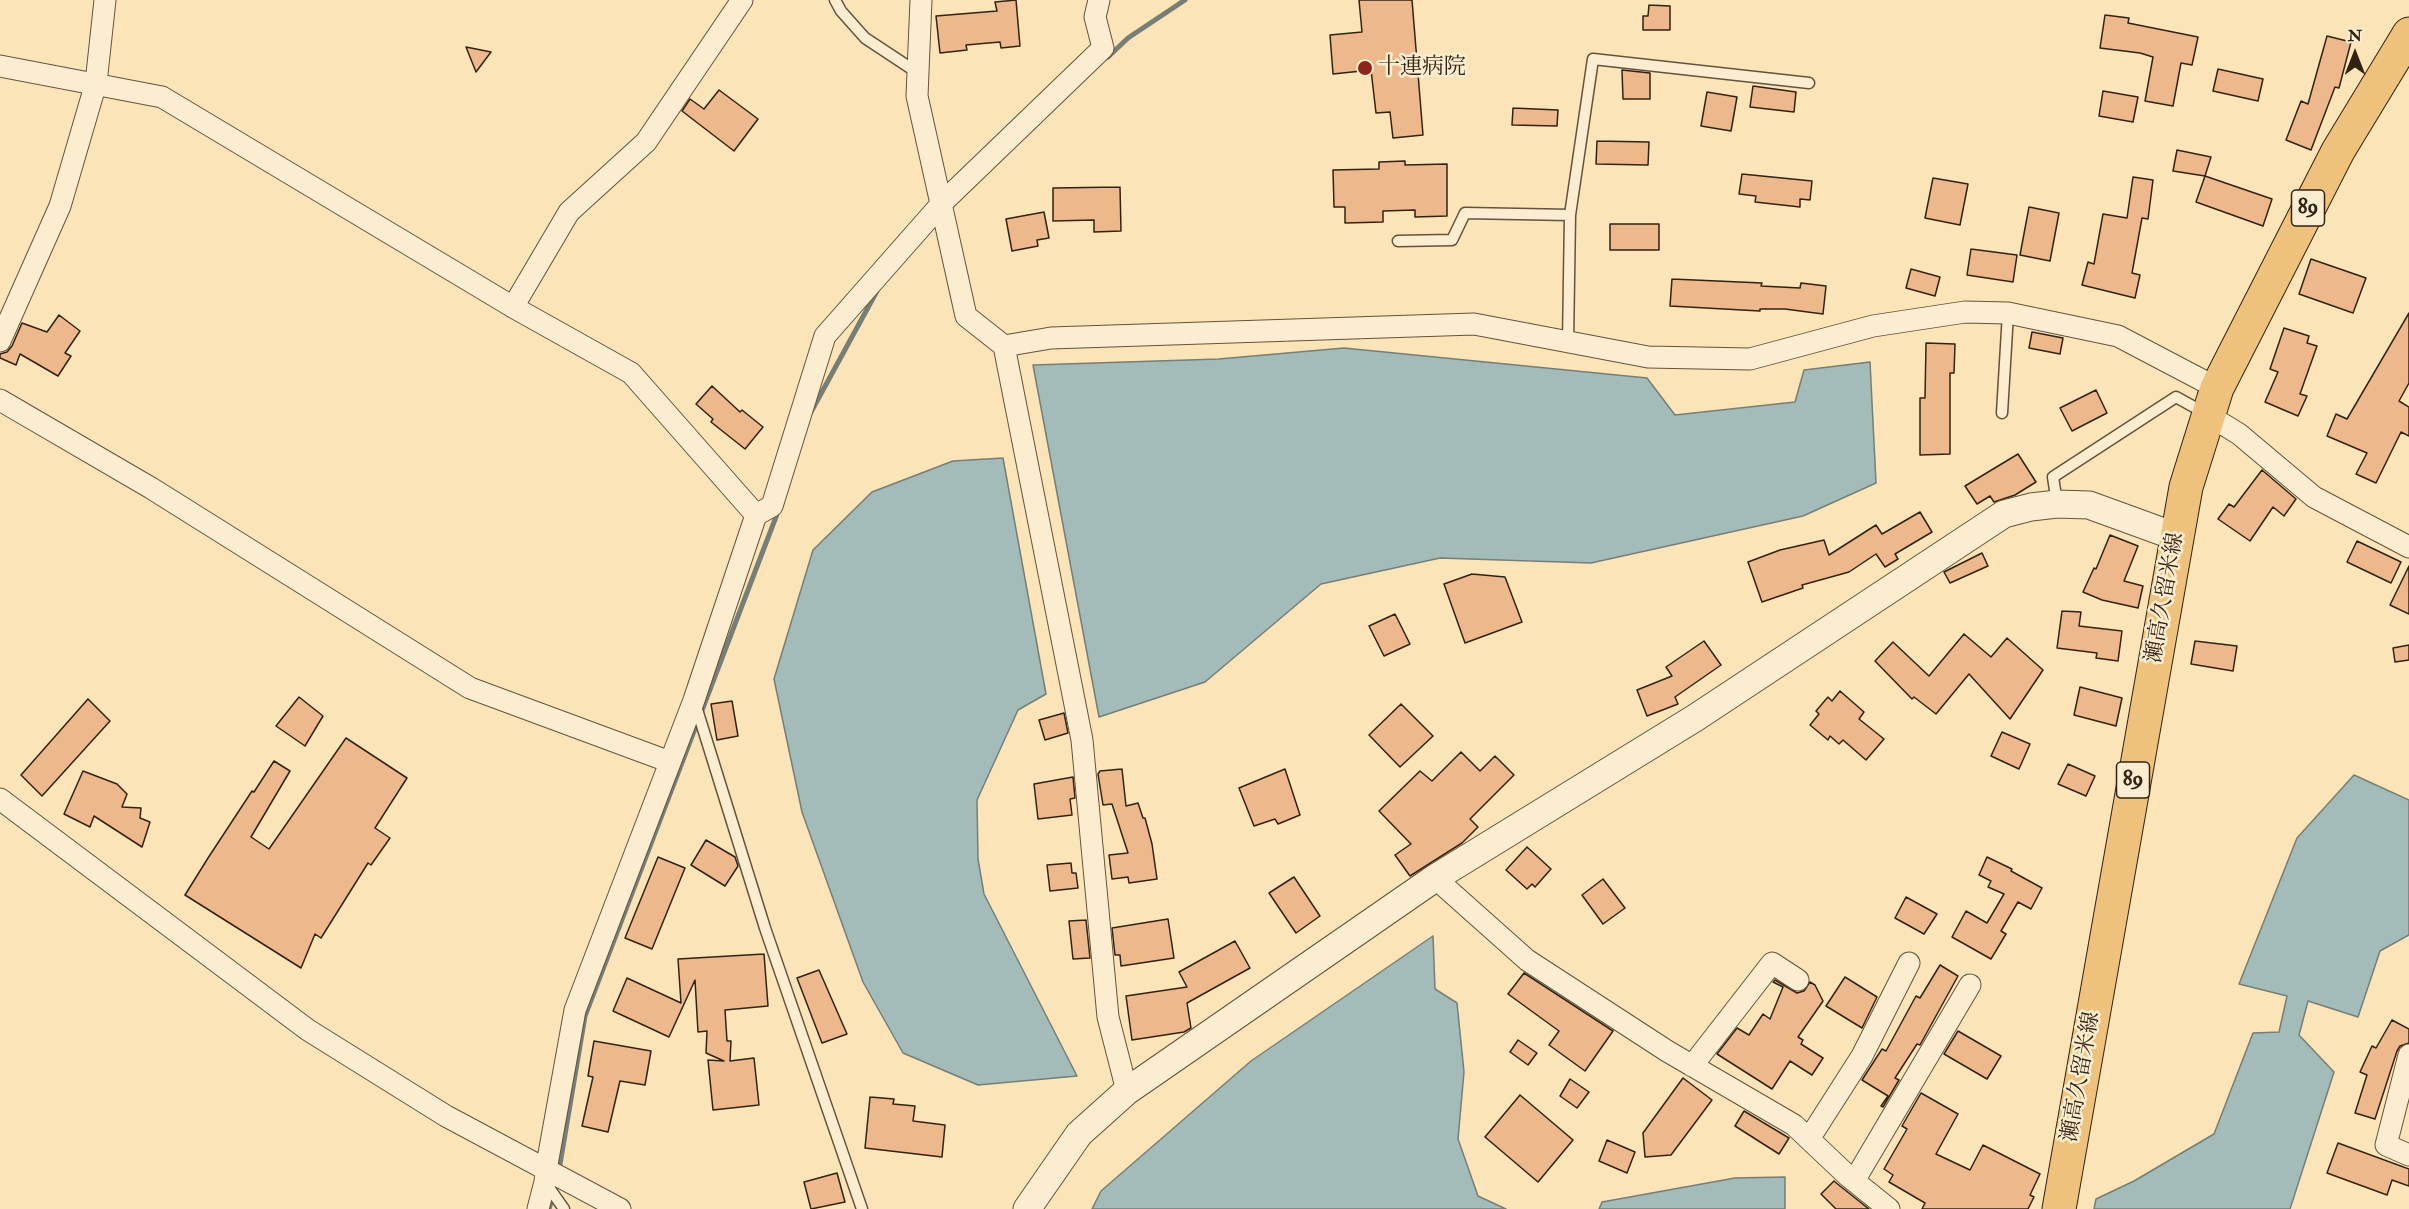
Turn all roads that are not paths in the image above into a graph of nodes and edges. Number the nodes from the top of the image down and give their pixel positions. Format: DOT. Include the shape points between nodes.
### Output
graph roads {
  1 [pos="105,0"];
  2 [pos="742,0"];
  3 [pos="835,0"];
  4 [pos="921,0"];
  5 [pos="1098,0"];
  6 [pos="2409,34"];
  7 [pos="0,66"];
  8 [pos="918,73"];
  9 [pos="96,82"];
  10 [pos="1809,82"];
  11 [pos="943,202"];
  12 [pos="1570,215"];
  13 [pos="1398,241"];
  14 [pos="513,307"];
  15 [pos="2008,313"];
  16 [pos="0,341"];
  17 [pos="1568,342"];
  18 [pos="1004,346"];
  19 [pos="0,400"];
  20 [pos="2212,401"];
  21 [pos="2002,413"];
  22 [pos="2057,504"];
  23 [pos="756,515"];
  24 [pos="2177,537"];
  25 [pos="2409,547"];
  26 [pos="694,700"];
  27 [pos="670,762"];
  28 [pos="0,799"];
  29 [pos="1435,878"];
  30 [pos="1909,963"];
  31 [pos="1798,980"];
  32 [pos="1970,985"];
  33 [pos="2409,1055"];
  34 [pos="1692,1066"];
  35 [pos="1127,1091"];
  36 [pos="1809,1139"];
  37 [pos="2409,1155"];
  38 [pos="545,1176"];
  39 [pos="1854,1181"];
  40 [pos="538,1209"];
  41 [pos="564,1209"];
  42 [pos="620,1209"];
  43 [pos="862,1209"];
  44 [pos="1027,1209"];
  45 [pos="1889,1209"];
  46 [pos="2060,1209"];
  1 -- 9 [label="street"];
  2 -- 14 [label="street" via="646,142 569,212"];
  3 -- 8 [label="lane" via="865,38"];
  4 -- 8 [label="street"];
  5 -- 11 [label="street" via="1095,17 1102,48"];
  6 -- 20 [label="main road, 瀬高久留米線 / 89" via="2338,151"];
  7 -- 9 [label="street"];
  8 -- 11 [label="street" via="917,96"];
  9 -- 14 [label="street" via="162,97"];
  9 -- 16 [label="street" via="60,206"];
  10 -- 12 [label="lane" via="1593,59"];
  11 -- 18 [label="street" via="966,316"];
  11 -- 23 [label="street" via="825,336 772,506"];
  12 -- 13 [label="lane" via="1465,213 1452,240"];
  12 -- 17 [label="lane"];
  14 -- 23 [label="street" via="631,373"];
  15 -- 17 [label="street" via="1965,312 1873,326 1750,358 1648,357"];
  15 -- 20 [label="street" via="2118,336"];
  15 -- 21 [label="lane"];
  17 -- 18 [label="street" via="1474,324 1052,338"];
  18 -- 35 [label="street" via="1082,740 1108,1017"];
  19 -- 27 [label="street" via="151,488 470,688"];
  20 -- 22 [label="lane" via="2176,397 2053,477"];
  20 -- 24 [label="main road, 瀬高久留米線 / 89" via="2186,487"];
  20 -- 25 [label="street" via="2239,434 2314,497"];
  22 -- 24 [label="street" via="2089,505"];
  22 -- 29 [label="street" via="2004,514 1695,718"];
  23 -- 26 [label="street"];
  24 -- 46 [label="main road, 瀬高久留米線 / 89"];
  26 -- 27 [label="street"];
  26 -- 43 [label="lane" via="765,928"];
  27 -- 38 [label="street" via="575,1010"];
  28 -- 38 [label="street" via="308,1030"];
  29 -- 34 [label="street" via="1527,960"];
  29 -- 35 [label="street"];
  30 -- 36 [label="street" via="1862,1056"];
  31 -- 34 [label="street" via="1772,963"];
  32 -- 39 [label="street"];
  33 -- 37 [label="street" via="2386,1145"];
  34 -- 36 [label="street" via="1794,1125"];
  35 -- 44 [label="street" via="1080,1134"];
  36 -- 39 [label="street"];
  38 -- 40 [label="street"];
  38 -- 41 [label="lane"];
  38 -- 42 [label="street"];
  39 -- 45 [label="street"];
}
